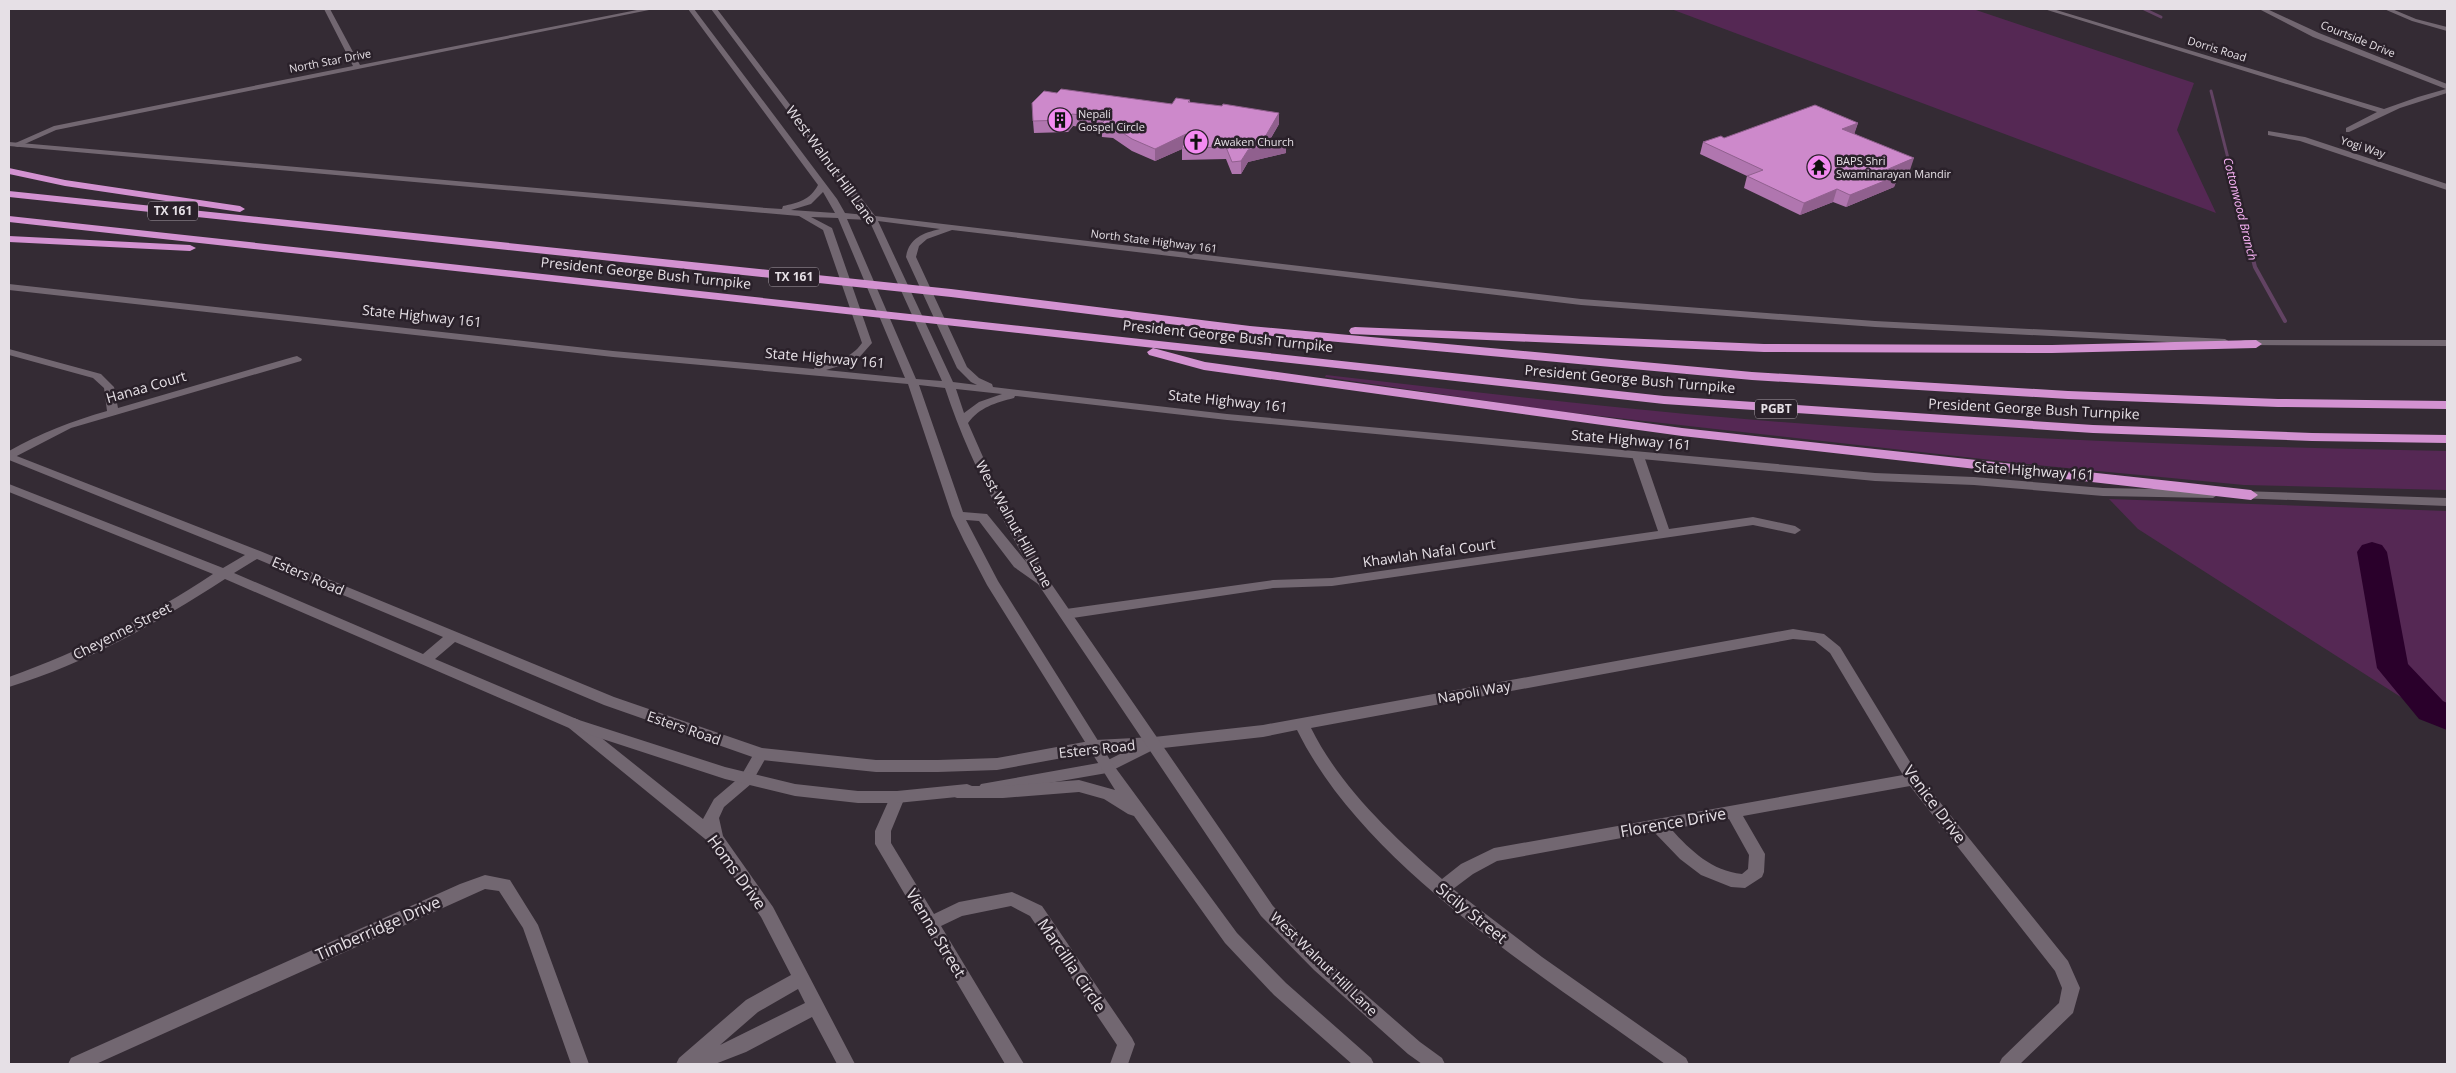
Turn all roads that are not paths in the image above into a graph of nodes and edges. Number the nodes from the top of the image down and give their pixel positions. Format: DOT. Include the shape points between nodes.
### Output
graph roads {
  1 [pos="327,9"];
  2 [pos="651,9"];
  3 [pos="691,9"];
  4 [pos="714,9"];
  5 [pos="2047,9"];
  6 [pos="2262,9"];
  7 [pos="2387,9"];
  8 [pos="2447,29"];
  9 [pos="357,67"];
  10 [pos="2447,89"];
  11 [pos="2381,111"];
  12 [pos="804,128"];
  13 [pos="2349,130"];
  14 [pos="783,132"];
  15 [pos="2270,133"];
  16 [pos="12,144"];
  17 [pos="9,172"];
  18 [pos="822,186"];
  19 [pos="2447,188"];
  20 [pos="9,194"];
  21 [pos="766,211"];
  22 [pos="796,213"];
  23 [pos="842,215"];
  24 [pos="872,218"];
  25 [pos="9,219"];
  26 [pos="960,227"];
  27 [pos="337,228"];
  28 [pos="9,240"];
  29 [pos="302,251"];
  30 [pos="9,287"];
  31 [pos="1250,330"];
  32 [pos="1108,340"];
  33 [pos="2447,343"];
  34 [pos="2256,344"];
  35 [pos="9,352"];
  36 [pos="297,359"];
  37 [pos="810,371"];
  38 [pos="912,381"];
  39 [pos="949,385"];
  40 [pos="998,390"];
  41 [pos="1024,394"];
  42 [pos="2447,405"];
  43 [pos="113,412"];
  44 [pos="962,423"];
  45 [pos="2447,439"];
  46 [pos="9,456"];
  47 [pos="1638,456"];
  48 [pos="9,488"];
  49 [pos="2251,496"];
  50 [pos="2447,502"];
  51 [pos="958,516"];
  52 [pos="1795,530"];
  53 [pos="1665,534"];
  54 [pos="256,554"];
  55 [pos="222,573"];
  56 [pos="1043,582"];
  57 [pos="1066,614"];
  58 [pos="1793,634"];
  59 [pos="453,637"];
  60 [pos="425,660"];
  61 [pos="9,682"];
  62 [pos="1301,723"];
  63 [pos="574,724"];
  64 [pos="1154,743"];
  65 [pos="1095,746"];
  66 [pos="761,754"];
  67 [pos="1107,767"];
  68 [pos="1913,779"];
  69 [pos="746,780"];
  70 [pos="957,792"];
  71 [pos="897,797"];
  72 [pos="1732,812"];
  73 [pos="1140,814"];
  74 [pos="1658,825"];
  75 [pos="716,838"];
  76 [pos="1441,889"];
  77 [pos="930,924"];
  78 [pos="802,978"];
  79 [pos="816,1006"];
  80 [pos="77,1064"];
  81 [pos="580,1064"];
  82 [pos="685,1064"];
  83 [pos="693,1064"];
  84 [pos="846,1064"];
  85 [pos="1015,1064"];
  86 [pos="1119,1064"];
  87 [pos="1365,1064"];
  88 [pos="1436,1064"];
  89 [pos="1680,1064"];
  90 [pos="2008,1064"];
  1 -- 9 [label="main road"];
  2 -- 9 [label="main road, North Star Drive"];
  3 -- 14 [label="main road, West Walnut Hill Lane"];
  4 -- 12 [label="main road, West Walnut Hill Lane"];
  5 -- 11 [label="main road, Dorris Road"];
  6 -- 10 [label="main road, Courtside Drive"];
  7 -- 8 [label="main road"];
  9 -- 16 [label="main road, North Star Drive" via="54,128"];
  10 -- 11 [label="main road"];
  11 -- 13 [label="main road"];
  12 -- 14 [label="main road"];
  12 -- 24 [label="main road, West Walnut Hill Lane"];
  14 -- 18 [label="main road, West Walnut Hill Lane"];
  15 -- 19 [label="main road, Yogi Way" via="2302,139"];
  16 -- 21 [label="main road"];
  17 -- 27 [label="highway"];
  18 -- 21 [label="main road" via="818,195 807,203"];
  18 -- 23 [label="main road, West Walnut Hill Lane"];
  20 -- 27 [label="highway, President George Bush Turnpike / TX 161"];
  21 -- 22 [label="main road"];
  22 -- 23 [label="main road"];
  22 -- 37 [label="main road" via="827,228 867,343 861,353 848,362"];
  23 -- 24 [label="main road"];
  23 -- 38 [label="main road, West Walnut Hill Lane"];
  24 -- 26 [label="main road"];
  24 -- 39 [label="main road, West Walnut Hill Lane"];
  25 -- 29 [label="highway, President George Bush Turnpike / TX 161"];
  26 -- 34 [label="main road, North State Highway 161" via="1599,304 1876,324"];
  26 -- 40 [label="main road" via="918,240 911,250 911,257 962,368 975,380"];
  27 -- 31 [label="highway, President George Bush Turnpike / TX 161" via="951,293"];
  28 -- 29 [label="highway"];
  29 -- 32 [label="highway, President George Bush Turnpike / TX 161"];
  30 -- 37 [label="main road, State Highway 161" via="613,354"];
  31 -- 34 [label="highway" via="1394,331 1764,348 2052,349"];
  31 -- 42 [label="highway, President George Bush Turnpike / PGBT" via="1752,376 1960,390 2259,402"];
  32 -- 45 [label="highway, President George Bush Turnpike / PGBT" via="1558,389 1781,409 2093,429"];
  32 -- 49 [label="highway" via="1204,366 1548,415 2100,476"];
  33 -- 34 [label="main road"];
  35 -- 43 [label="main road" via="97,376 109,387"];
  36 -- 43 [label="main road, Hanaa Court"];
  37 -- 38 [label="main road, State Highway 161"];
  38 -- 39 [label="main road, State Highway 161"];
  38 -- 51 [label="main road, West Walnut Hill Lane"];
  39 -- 40 [label="main road, State Highway 161"];
  39 -- 44 [label="main road, West Walnut Hill Lane"];
  40 -- 41 [label="main road, State Highway 161"];
  41 -- 44 [label="main road" via="990,400 972,410"];
  41 -- 47 [label="main road, State Highway 161"];
  43 -- 46 [label="main road, Hanaa Court" via="67,426"];
  44 -- 56 [label="main road, West Walnut Hill Lane" via="988,482"];
  46 -- 54 [label="main road, Esters Road"];
  47 -- 49 [label="main road, State Highway 161" via="1875,478 1974,481 2103,492"];
  47 -- 53 [label="main road"];
  48 -- 55 [label="main road, Esters Road"];
  49 -- 50 [label="main road, State Highway 161"];
  51 -- 56 [label="main road" via="983,517 1019,564"];
  51 -- 65 [label="main road, West Walnut Hill Lane" via="992,582"];
  52 -- 53 [label="main road, Khawlah Nafal Court" via="1752,522"];
  53 -- 57 [label="main road, Khawlah Nafal Court" via="1332,582 1273,584"];
  54 -- 55 [label="main road, Cheyenne Street"];
  54 -- 59 [label="main road, Esters Road"];
  55 -- 60 [label="main road, Esters Road"];
  55 -- 61 [label="main road, Cheyenne Street" via="154,618 114,639"];
  56 -- 57 [label="main road, West Walnut Hill Lane"];
  57 -- 64 [label="main road, West Walnut Hill Lane"];
  58 -- 62 [label="main road, Napoli Way"];
  58 -- 68 [label="main road, Venice Drive" via="1819,637 1836,650"];
  59 -- 60 [label="main road"];
  59 -- 66 [label="main road, Esters Road" via="609,702"];
  60 -- 63 [label="main road, Esters Road"];
  62 -- 64 [label="main road, Napoli Way" via="1263,731"];
  62 -- 76 [label="main road, Sicily Street" via="1322,762 1373,824"];
  63 -- 69 [label="main road, Esters Road"];
  63 -- 75 [label="main road, Homs Drive"];
  64 -- 65 [label="main road, Esters Road"];
  64 -- 67 [label="main road, Esters Road"];
  64 -- 88 [label="main road, West Walnut Hill Lane" via="1267,911 1320,965"];
  65 -- 66 [label="main road, Esters Road" via="997,764 938,766 876,766"];
  65 -- 67 [label="main road, West Walnut Hill Lane"];
  66 -- 69 [label="main road"];
  67 -- 70 [label="main road, Esters Road"];
  67 -- 73 [label="main road, West Walnut Hill Lane"];
  68 -- 72 [label="main road, Florence Drive"];
  68 -- 90 [label="main road, Venice Drive" via="2062,966 2071,988 2067,1007"];
  69 -- 71 [label="main road, Esters Road" via="795,790 858,797"];
  69 -- 75 [label="main road" via="719,803 711,818"];
  70 -- 71 [label="main road, Esters Road"];
  70 -- 73 [label="main road" via="1080,786 1110,794"];
  71 -- 77 [label="main road, Vienna Street" via="883,831 883,844"];
  72 -- 74 [label="main road, Florence Drive"];
  72 -- 74 [label="main road" via="1757,854 1756,872 1745,881 1729,881 1684,856"];
  73 -- 87 [label="main road, West Walnut Hill Lane" via="1231,938 1280,989"];
  74 -- 76 [label="main road, Florence Drive" via="1494,855 1467,869"];
  75 -- 78 [label="main road, Homs Drive" via="767,912"];
  76 -- 89 [label="main road, Sicily Street" via="1512,946"];
  77 -- 85 [label="main road, Vienna Street"];
  77 -- 86 [label="main road, Marcillia Circle" via="959,909 1012,899 1036,911 1126,1044"];
  78 -- 79 [label="main road, Homs Drive"];
  78 -- 82 [label="main road" via="752,1006"];
  79 -- 83 [label="main road" via="740,1046"];
  79 -- 84 [label="main road, Homs Drive"];
  80 -- 81 [label="main road, Timberridge Drive" via="418,909 485,882 504,885 530,925"];
}
